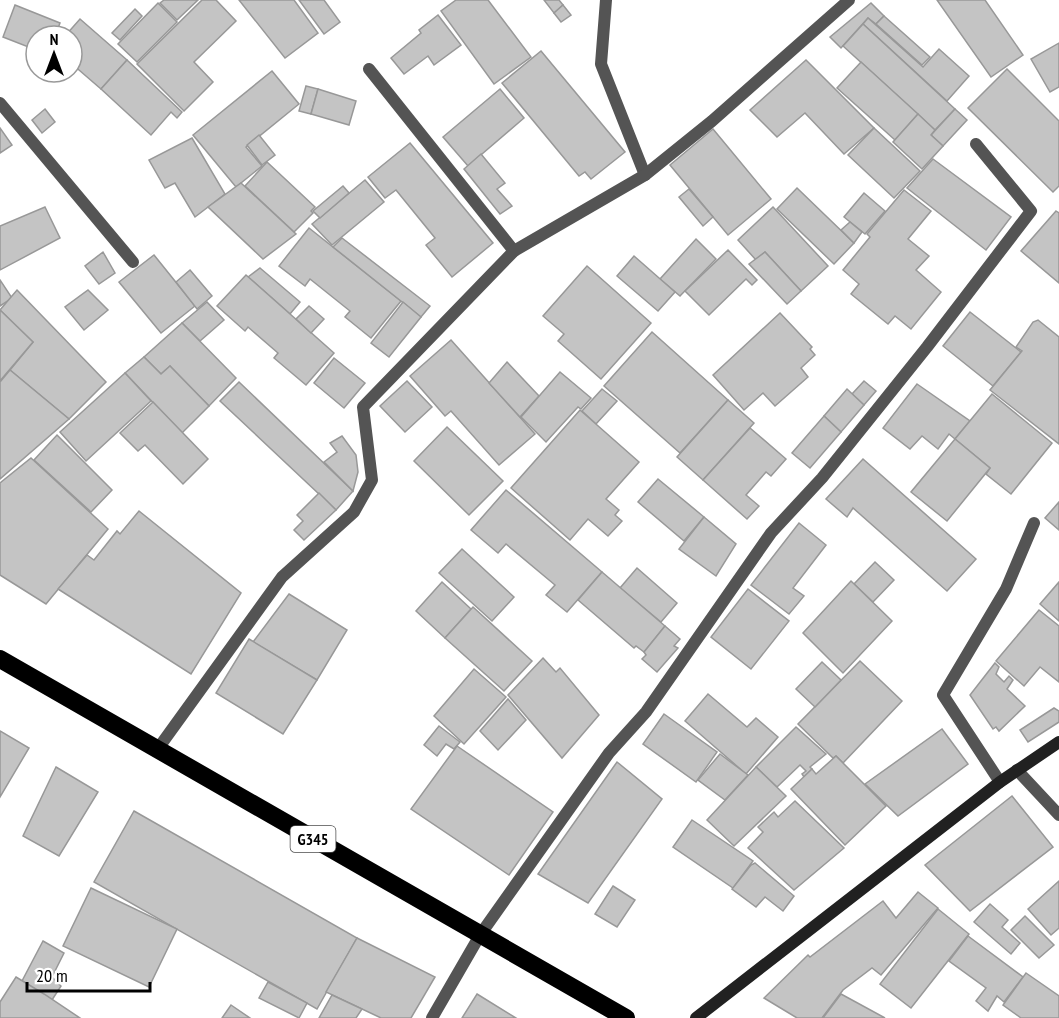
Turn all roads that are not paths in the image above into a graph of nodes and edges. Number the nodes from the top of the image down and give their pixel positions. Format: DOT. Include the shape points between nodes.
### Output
graph roads {
  1 [pos="606,0"];
  2 [pos="849,0"];
  3 [pos="369,69"];
  4 [pos="0,103"];
  5 [pos="976,144"];
  6 [pos="645,175"];
  7 [pos="514,251"];
  8 [pos="133,262"];
  9 [pos="1034,523"];
  10 [pos="0,659"];
  11 [pos="1059,742"];
  12 [pos="157,750"];
  13 [pos="1017,770"];
  14 [pos="1000,782"];
  15 [pos="1059,815"];
  16 [pos="480,935"];
  17 [pos="432,1018"];
  18 [pos="626,1018"];
  19 [pos="696,1018"];
  1 -- 6 [label="lane" via="600,64"];
  2 -- 6 [label="lane"];
  3 -- 7 [label="lane"];
  4 -- 8 [label="lane"];
  5 -- 16 [label="lane" via="1031,211 830,468 771,533 646,712 609,753"];
  6 -- 7 [label="lane"];
  7 -- 12 [label="lane" via="363,407 372,480 354,513 282,577"];
  9 -- 14 [label="lane" via="1006,589 944,695"];
  10 -- 12 [label="highway, G345"];
  11 -- 13 [label="street"];
  12 -- 16 [label="highway, G345"];
  13 -- 14 [label="street"];
  13 -- 15 [label="lane"];
  14 -- 19 [label="street"];
  16 -- 17 [label="lane"];
  16 -- 18 [label="highway, G345"];
}
